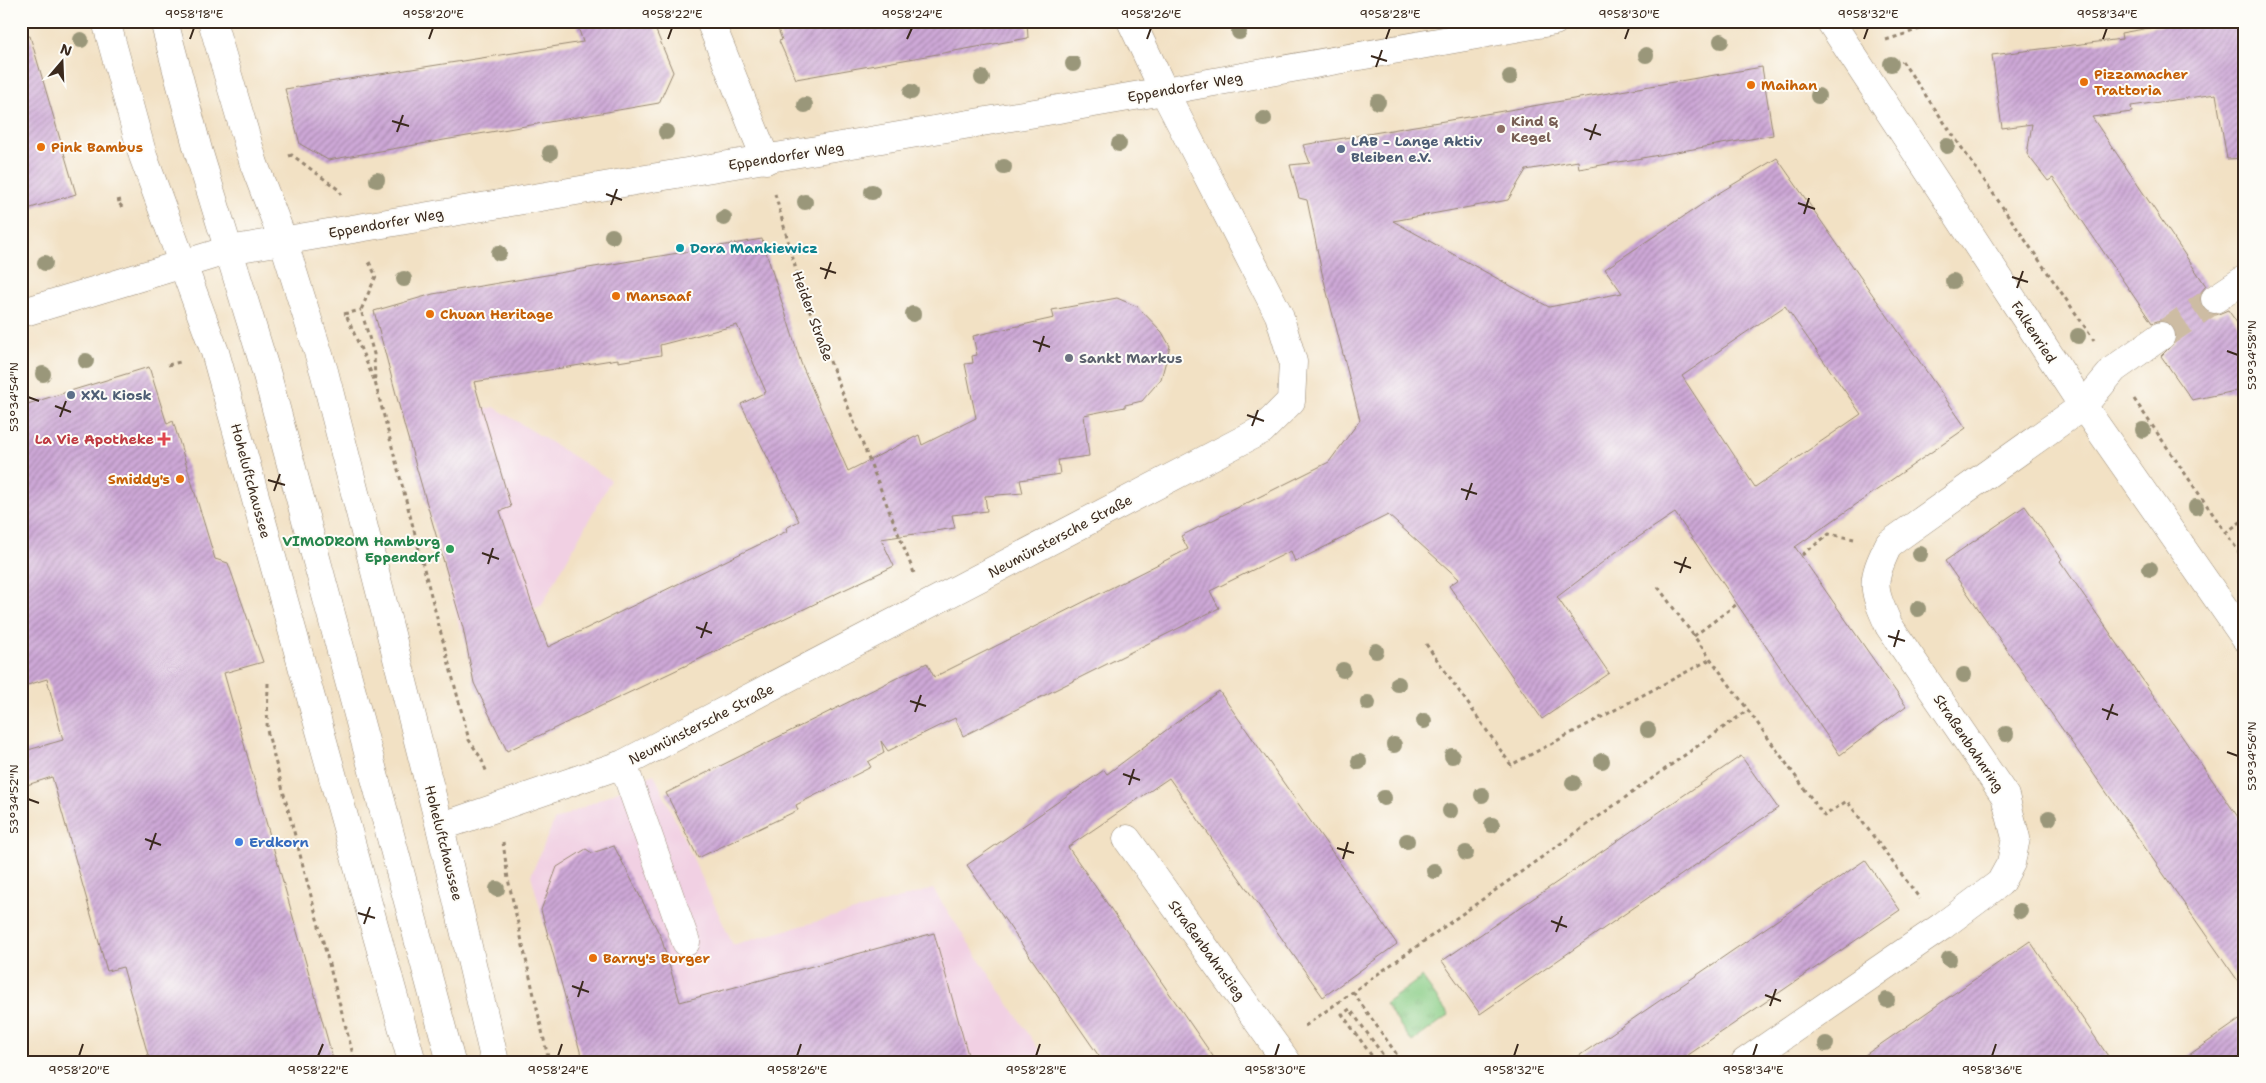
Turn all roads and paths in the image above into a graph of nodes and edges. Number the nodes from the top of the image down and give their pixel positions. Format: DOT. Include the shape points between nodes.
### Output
graph roads {
  1 [pos="106,21"];
  2 [pos="164,21"];
  3 [pos="212,21"];
  4 [pos="710,21"];
  5 [pos="1131,21"];
  6 [pos="1556,21"];
  7 [pos="1830,21"];
  8 [pos="1945,21"];
  9 [pos="1888,40"];
  10 [pos="1882,42"];
  11 [pos="1893,48"];
  12 [pos="1899,56"];
  13 [pos="1164,91"];
  14 [pos="766,160"];
  15 [pos="283,240"];
  16 [pos="228,250"];
  17 [pos="182,262"];
  18 [pos="2245,279"];
  19 [pos="2215,299"];
  20 [pos="21,313"];
  21 [pos="2161,336"];
  22 [pos="2114,369"];
  23 [pos="375,382"];
  24 [pos="2083,406"];
  25 [pos="2245,519"];
  26 [pos="2225,533"];
  27 [pos="1889,544"];
  28 [pos="1802,556"];
  29 [pos="2245,560"];
  30 [pos="1658,587"];
  31 [pos="1737,604"];
  32 [pos="928,606"];
  33 [pos="1694,636"];
  34 [pos="2245,638"];
  35 [pos="1426,644"];
  36 [pos="1711,659"];
  37 [pos="269,680"];
  38 [pos="1748,710"];
  39 [pos="623,764"];
  40 [pos="489,781"];
  41 [pos="440,827"];
  42 [pos="502,839"];
  43 [pos="1126,839"];
  44 [pos="1941,927"];
  45 [pos="686,942"];
  46 [pos="1353,992"];
  47 [pos="1327,1011"];
  48 [pos="355,1062"];
  49 [pos="412,1062"];
  50 [pos="451,1062"];
  51 [pos="495,1062"];
  52 [pos="548,1062"];
  53 [pos="1287,1062"];
  54 [pos="1376,1062"];
  55 [pos="1388,1062"];
  56 [pos="1402,1062"];
  57 [pos="1745,1062"];
  1 -- 17 [label="street, Hoheluftchaussee" via="143,156"];
  2 -- 16 [label="street"];
  3 -- 15 [label="street, Hoheluftchaussee" via="254,164"];
  4 -- 14 [label="street"];
  5 -- 13 [label="street, Neumünstersche Straße"];
  6 -- 13 [label="street, Eppendorfer Weg"];
  7 -- 24 [label="street, Falkenried"];
  8 -- 9 [label="path"];
  9 -- 10 [label="path"];
  9 -- 11 [label="path"];
  12 -- 22 [label="path"];
  13 -- 14 [label="street, Eppendorfer Weg"];
  13 -- 32 [label="street, Neumünstersche Straße" via="1279,315 1293,362 1291,401 1262,430"];
  14 -- 15 [label="street, Eppendorfer Weg"];
  14 -- 32 [label="path, Heider Straße" via="802,291"];
  15 -- 16 [label="street, Eppendorfer Weg"];
  15 -- 41 [label="street, Hoheluftchaussee" via="324,370"];
  16 -- 17 [label="street, Eppendorfer Weg"];
  16 -- 50 [label="street" via="269,385"];
  17 -- 20 [label="street, Eppendorfer Weg"];
  17 -- 49 [label="street, Hoheluftchaussee" via="215,352"];
  18 -- 19 [label="street"];
  21 -- 22 [label="street, Straßenbahnring"];
  22 -- 24 [label="street, Straßenbahnring"];
  22 -- 26 [label="path"];
  23 -- 40 [label="path" via="470,740"];
  24 -- 27 [label="street, Straßenbahnring"];
  24 -- 34 [label="street, Falkenried"];
  25 -- 26 [label="path"];
  26 -- 29 [label="path"];
  27 -- 28 [label="path" via="1829,534"];
  27 -- 44 [label="street, Straßenbahnring" via="1877,568 1875,594 1889,626 2005,796 2016,838 2011,862 2000,882"];
  30 -- 33 [label="path"];
  31 -- 33 [label="path"];
  32 -- 39 [label="street, Neumünstersche Straße"];
  33 -- 36 [label="path"];
  35 -- 36 [label="path" via="1511,766"];
  36 -- 38 [label="path"];
  37 -- 48 [label="path" via="266,689 267,730"];
  38 -- 44 [label="path" via="1824,816 1847,801"];
  38 -- 46 [label="path"];
  39 -- 41 [label="street, Neumünstersche Straße"];
  39 -- 45 [label="street"];
  41 -- 51 [label="street, Hoheluftchaussee"];
  42 -- 52 [label="path"];
  43 -- 53 [label="street, Straßenbahnstieg"];
  44 -- 57 [label="street, Straßenbahnring"];
  46 -- 47 [label="path"];
  46 -- 56 [label="path"];
  54 -- 55 [label="path" via="1342,1014 1350,1009"];
}
